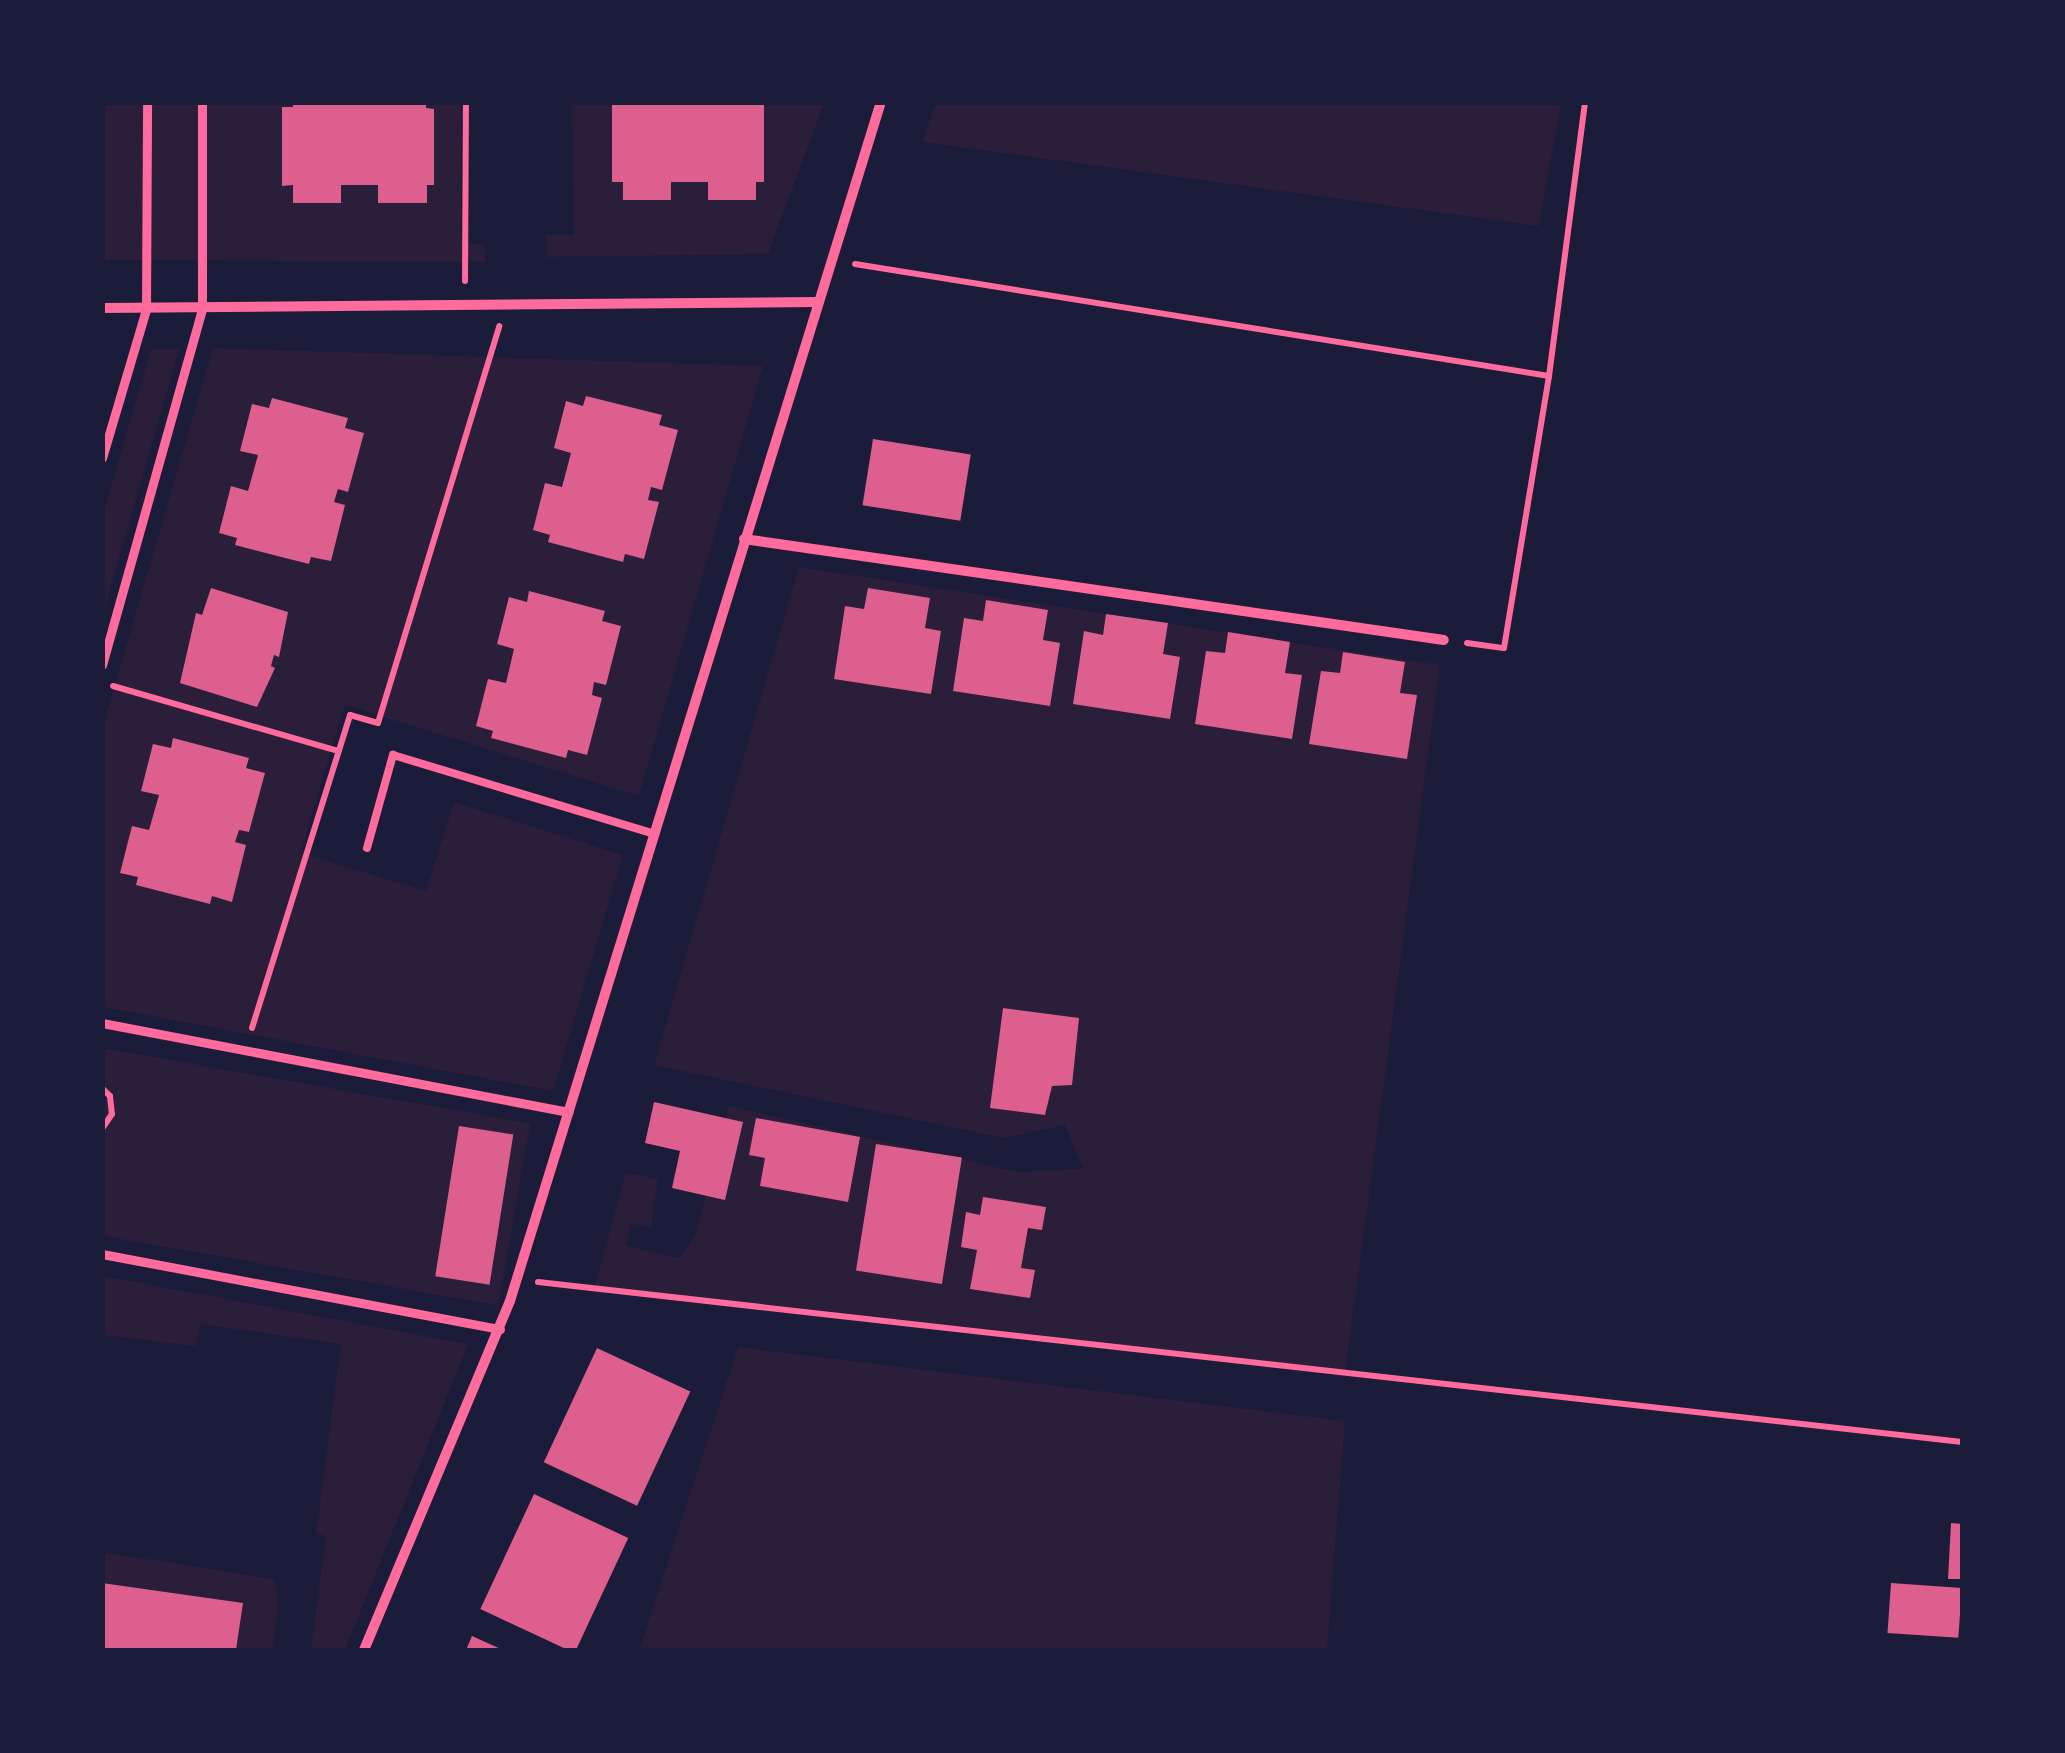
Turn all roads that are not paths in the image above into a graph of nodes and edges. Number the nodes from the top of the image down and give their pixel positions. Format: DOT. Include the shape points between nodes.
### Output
graph roads {
  1 [pos="147,102"];
  2 [pos="202,102"];
  3 [pos="881,102"];
  4 [pos="817,302"];
  5 [pos="102,308"];
  6 [pos="146,309"];
  7 [pos="202,309"];
  8 [pos="102,458"];
  9 [pos="744,539"];
  10 [pos="1444,640"];
  11 [pos="102,665"];
  12 [pos="654,834"];
  13 [pos="367,848"];
  14 [pos="102,1024"];
  15 [pos="569,1112"];
  16 [pos="102,1254"];
  17 [pos="500,1329"];
  18 [pos="364,1650"];
  1 -- 6 [label="street"];
  2 -- 7 [label="street"];
  3 -- 4 [label="street"];
  4 -- 7 [label="street"];
  4 -- 9 [label="street"];
  5 -- 6 [label="street"];
  6 -- 7 [label="street"];
  6 -- 8 [label="street"];
  7 -- 11 [label="street"];
  9 -- 10 [label="street"];
  9 -- 12 [label="street"];
  12 -- 13 [label="lane" via="393,755"];
  12 -- 15 [label="street"];
  14 -- 15 [label="street"];
  15 -- 17 [label="street"];
  16 -- 17 [label="street"];
  17 -- 18 [label="street"];
}
